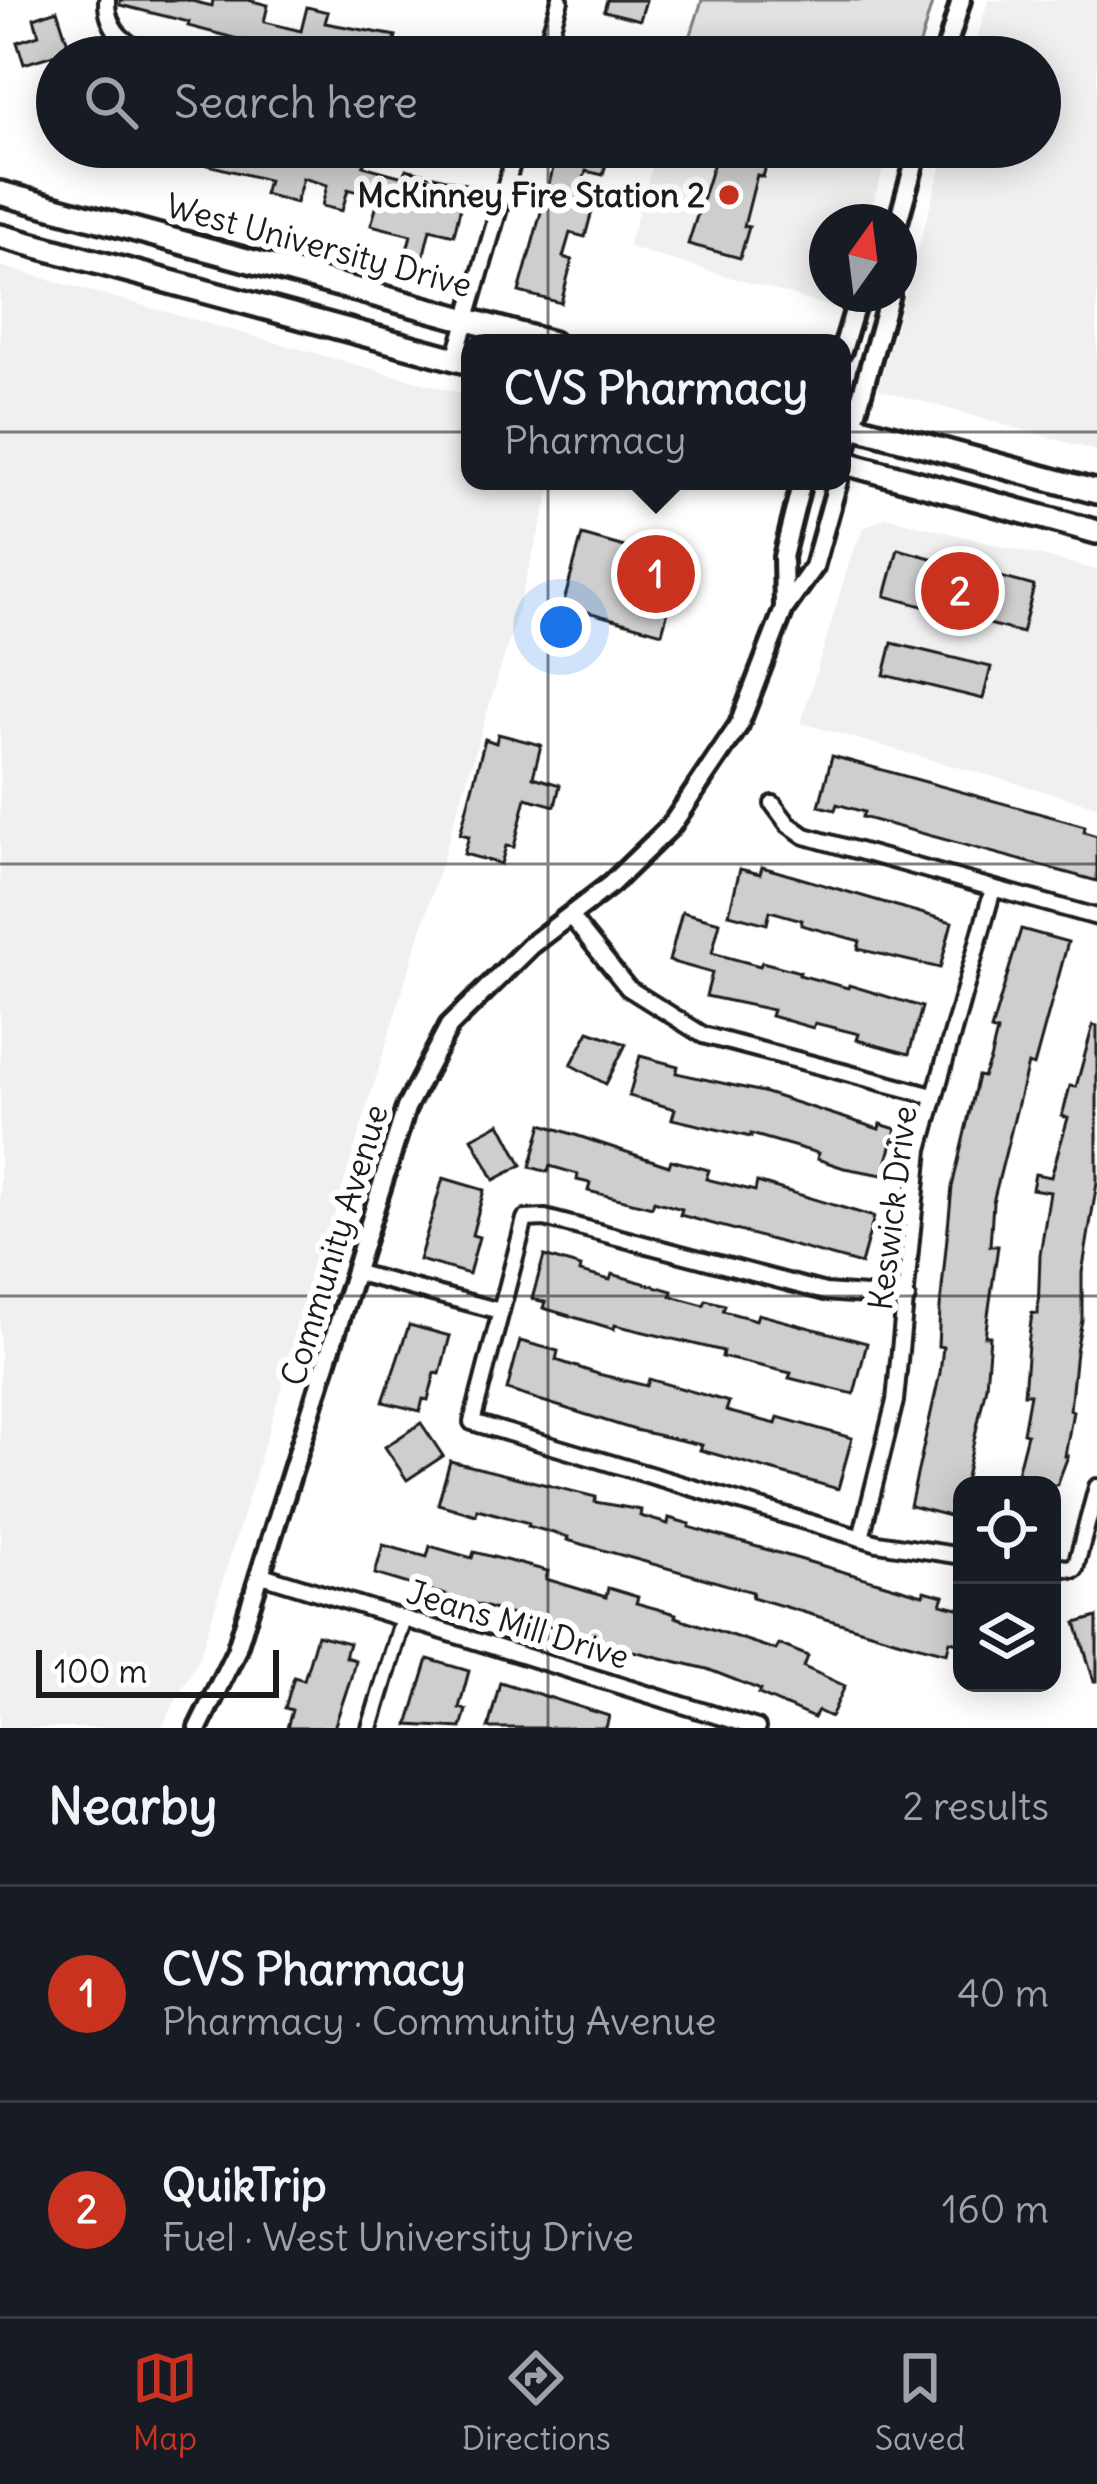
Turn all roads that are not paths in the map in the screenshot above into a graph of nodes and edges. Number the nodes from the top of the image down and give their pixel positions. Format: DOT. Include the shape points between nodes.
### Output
graph roads {
  1 [pos="107,0"];
  2 [pos="560,0"];
  3 [pos="961,0"];
  4 [pos="119,36"];
  5 [pos="549,36"];
  6 [pos="950,36"];
  7 [pos="512,168"];
  8 [pos="913,168"];
  9 [pos="0,193"];
  10 [pos="903,204"];
  11 [pos="0,236"];
  12 [pos="884,312"];
  13 [pos="466,320"];
  14 [pos="465,334"];
  15 [pos="518,334"];
  16 [pos="461,361"];
  17 [pos="851,412"];
  18 [pos="851,425"];
  19 [pos="851,464"];
  20 [pos="800,490"];
  21 [pos="835,490"];
  22 [pos="1097,492"];
  23 [pos="1097,532"];
  24 [pos="784,609"];
  25 [pos="773,804"];
  26 [pos="993,890"];
  27 [pos="569,916"];
  28 [pos="1097,917"];
  29 [pos="933,1096"];
  30 [pos="357,1273"];
  31 [pos="907,1298"];
  32 [pos="500,1311"];
  33 [pos="1097,1487"];
  34 [pos="861,1538"];
  35 [pos="953,1554"];
  36 [pos="1061,1567"];
  37 [pos="262,1575"];
  38 [pos="403,1618"];
  39 [pos="198,1728"];
  40 [pos="370,1728"];
  41 [pos="758,1728"];
  1 -- 4 [label="street"];
  2 -- 5 [label="street"];
  3 -- 6 [label="street"];
  7 -- 13 [label="street"];
  8 -- 10 [label="street"];
  9 -- 13 [label="highway, West University Drive"];
  11 -- 16 [label="highway"];
  12 -- 17 [label="street"];
  13 -- 14 [label="street"];
  13 -- 15 [label="highway, West University Drive"];
  18 -- 22 [label="highway"];
  19 -- 23 [label="highway"];
  20 -- 24 [label="street, Community Avenue" via="783,557"];
  21 -- 24 [label="street, Community Avenue" via="814,567"];
  24 -- 27 [label="street, Community Avenue" via="739,725 671,826"];
  25 -- 26 [label="street" via="805,836"];
  26 -- 28 [label="street"];
  26 -- 29 [label="street, Keswick Drive"];
  27 -- 29 [label="street" via="628,988 703,1035"];
  27 -- 30 [label="street, Community Avenue" via="449,1026 406,1108"];
  29 -- 31 [label="street, Keswick Drive" via="920,1149"];
  30 -- 32 [label="street"];
  30 -- 37 [label="street, Community Avenue"];
  31 -- 32 [label="street" via="825,1292 545,1218 525,1219"];
  31 -- 34 [label="street, Keswick Drive" via="895,1401"];
  32 -- 34 [label="street" via="472,1421"];
  33 -- 36 [label="street" via="1075,1569"];
  34 -- 35 [label="street"];
  37 -- 38 [label="street, Jeans Mill Drive"];
  37 -- 39 [label="street, Community Avenue"];
  38 -- 40 [label="street"];
  38 -- 41 [label="street, Jeans Mill Drive"];
}
